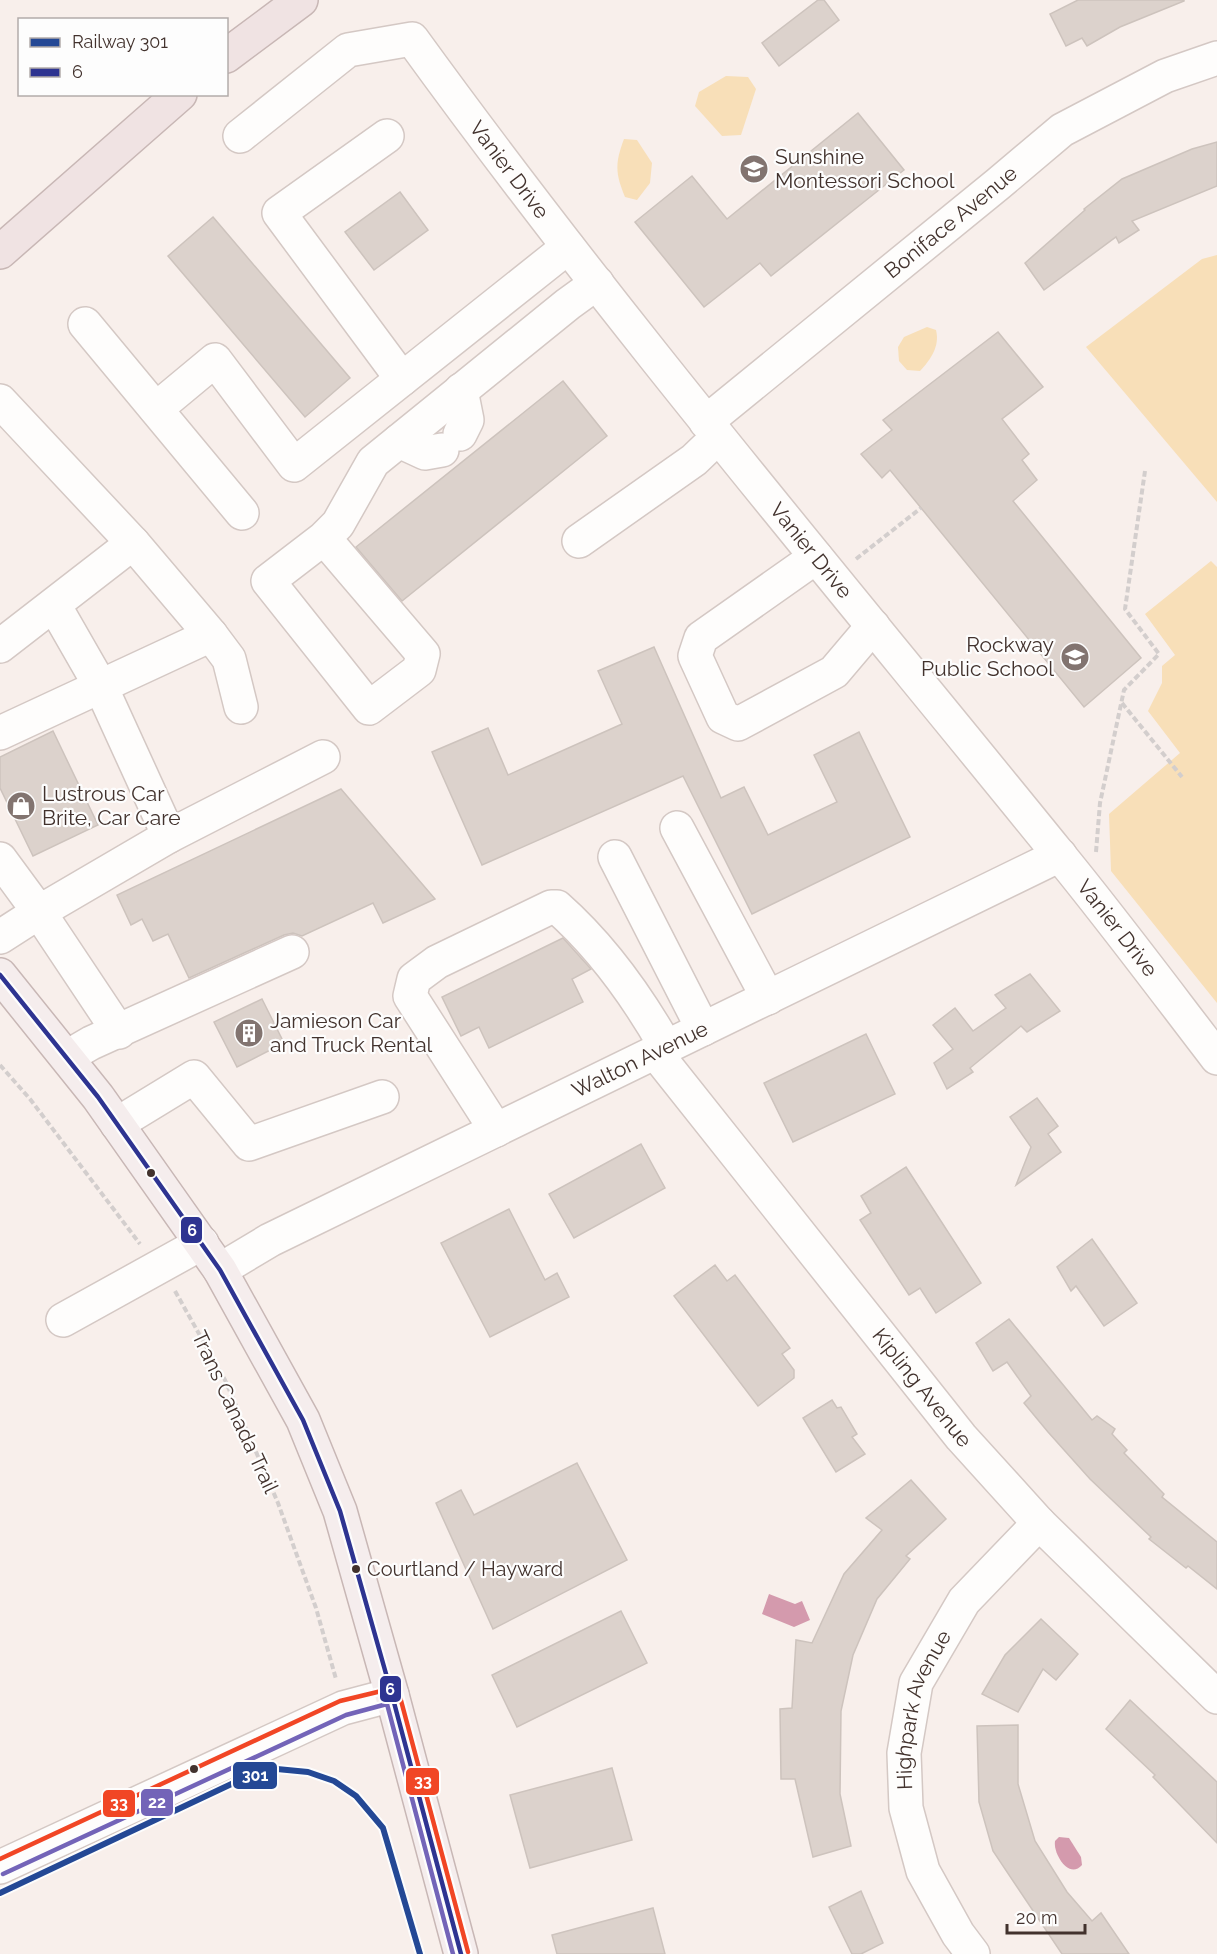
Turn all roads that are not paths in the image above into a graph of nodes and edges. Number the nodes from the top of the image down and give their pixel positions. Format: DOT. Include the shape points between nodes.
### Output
graph roads {
  1 [pos="301,0"];
  2 [pos="228,55"];
  3 [pos="1217,58"];
  4 [pos="178,96"];
  5 [pos="240,136"];
  6 [pos="387,136"];
  7 [pos="568,247"];
  8 [pos="0,252"];
  9 [pos="597,284"];
  10 [pos="85,324"];
  11 [pos="402,379"];
  12 [pos="461,390"];
  13 [pos="0,401"];
  14 [pos="156,409"];
  15 [pos="712,429"];
  16 [pos="399,441"];
  17 [pos="373,462"];
  18 [pos="322,504"];
  19 [pos="242,513"];
  20 [pos="324,538"];
  21 [pos="579,541"];
  22 [pos="133,543"];
  23 [pos="816,557"];
  24 [pos="54,605"];
  25 [pos="873,626"];
  26 [pos="5,632"];
  27 [pos="211,635"];
  28 [pos="101,687"];
  29 [pos="241,707"];
  30 [pos="0,734"];
  31 [pos="323,757"];
  32 [pos="677,828"];
  33 [pos="169,836"];
  34 [pos="1060,855"];
  35 [pos="615,857"];
  36 [pos="0,859"];
  37 [pos="39,912"];
  38 [pos="0,937"];
  39 [pos="292,952"];
  40 [pos="0,975"];
  41 [pos="768,998"];
  42 [pos="703,1029"];
  43 [pos="119,1032"];
  44 [pos="660,1050"];
  45 [pos="67,1057"];
  46 [pos="1217,1058"];
  47 [pos="382,1097"];
  48 [pos="117,1124"];
  49 [pos="496,1130"];
  50 [pos="211,1257"];
  51 [pos="63,1320"];
  52 [pos="1039,1523"];
  53 [pos="392,1695"];
  54 [pos="1217,1697"];
  55 [pos="0,1867"];
  56 [pos="461,1954"];
  57 [pos="973,1954"];
  1 -- 2 [label="highway"];
  3 -- 15 [label="street, Boniface Avenue" via="1165,76 1062,129"];
  4 -- 8 [label="highway"];
  5 -- 7 [label="street, Vanier Drive" via="348,50 412,39"];
  6 -- 11 [label="street" via="279,213"];
  7 -- 9 [label="street, Vanier Drive"];
  7 -- 11 [label="street"];
  9 -- 12 [label="street"];
  9 -- 15 [label="street, Vanier Drive"];
  10 -- 14 [label="street"];
  11 -- 14 [label="street" via="294,465 215,360"];
  12 -- 16 [label="street"];
  12 -- 16 [label="street" via="467,420 451,442 425,453"];
  13 -- 22 [label="street"];
  14 -- 19 [label="street"];
  15 -- 21 [label="street, Boniface Avenue" via="694,460"];
  15 -- 23 [label="street, Vanier Drive"];
  16 -- 17 [label="street"];
  17 -- 18 [label="street"];
  17 -- 20 [label="street" via="338,524"];
  20 -- 20 [label="street" via="423,654 419,670 369,708 268,581"];
  22 -- 24 [label="street"];
  22 -- 27 [label="street"];
  23 -- 25 [label="street, Vanier Drive"];
  23 -- 25 [label="street" via="701,638 695,656 723,717 738,724 834,672"];
  24 -- 26 [label="street"];
  24 -- 28 [label="street"];
  25 -- 34 [label="street, Vanier Drive"];
  27 -- 28 [label="street"];
  27 -- 29 [label="street" via="229,659"];
  28 -- 30 [label="street"];
  28 -- 33 [label="street"];
  31 -- 33 [label="street"];
  32 -- 41 [label="street"];
  33 -- 37 [label="street"];
  34 -- 41 [label="street, Walton Avenue"];
  34 -- 46 [label="street, Vanier Drive"];
  35 -- 42 [label="street"];
  36 -- 37 [label="street"];
  37 -- 38 [label="street"];
  37 -- 43 [label="street"];
  39 -- 43 [label="street"];
  40 -- 45 [label="main road"];
  41 -- 42 [label="street, Walton Avenue"];
  42 -- 44 [label="street, Walton Avenue"];
  43 -- 45 [label="street"];
  44 -- 49 [label="street, Walton Avenue"];
  44 -- 49 [label="street, Kipling Avenue" via="628,988 580,927 557,907 436,962 414,979 410,996"];
  44 -- 52 [label="street, Kipling Avenue" via="961,1437"];
  45 -- 48 [label="main road"];
  47 -- 48 [label="street" via="249,1144 194,1077"];
  48 -- 50 [label="main road"];
  49 -- 50 [label="street, Walton Avenue" via="270,1240"];
  50 -- 51 [label="street, Walton Avenue" via="158,1267"];
  50 -- 53 [label="main road" via="303,1420 340,1511"];
  52 -- 54 [label="street, Kipling Avenue"];
  52 -- 57 [label="street, Highpark Avenue" via="958,1611 916,1683 904,1753 906,1808 923,1871"];
  53 -- 55 [label="street" via="343,1708"];
  53 -- 56 [label="main road"];
}
